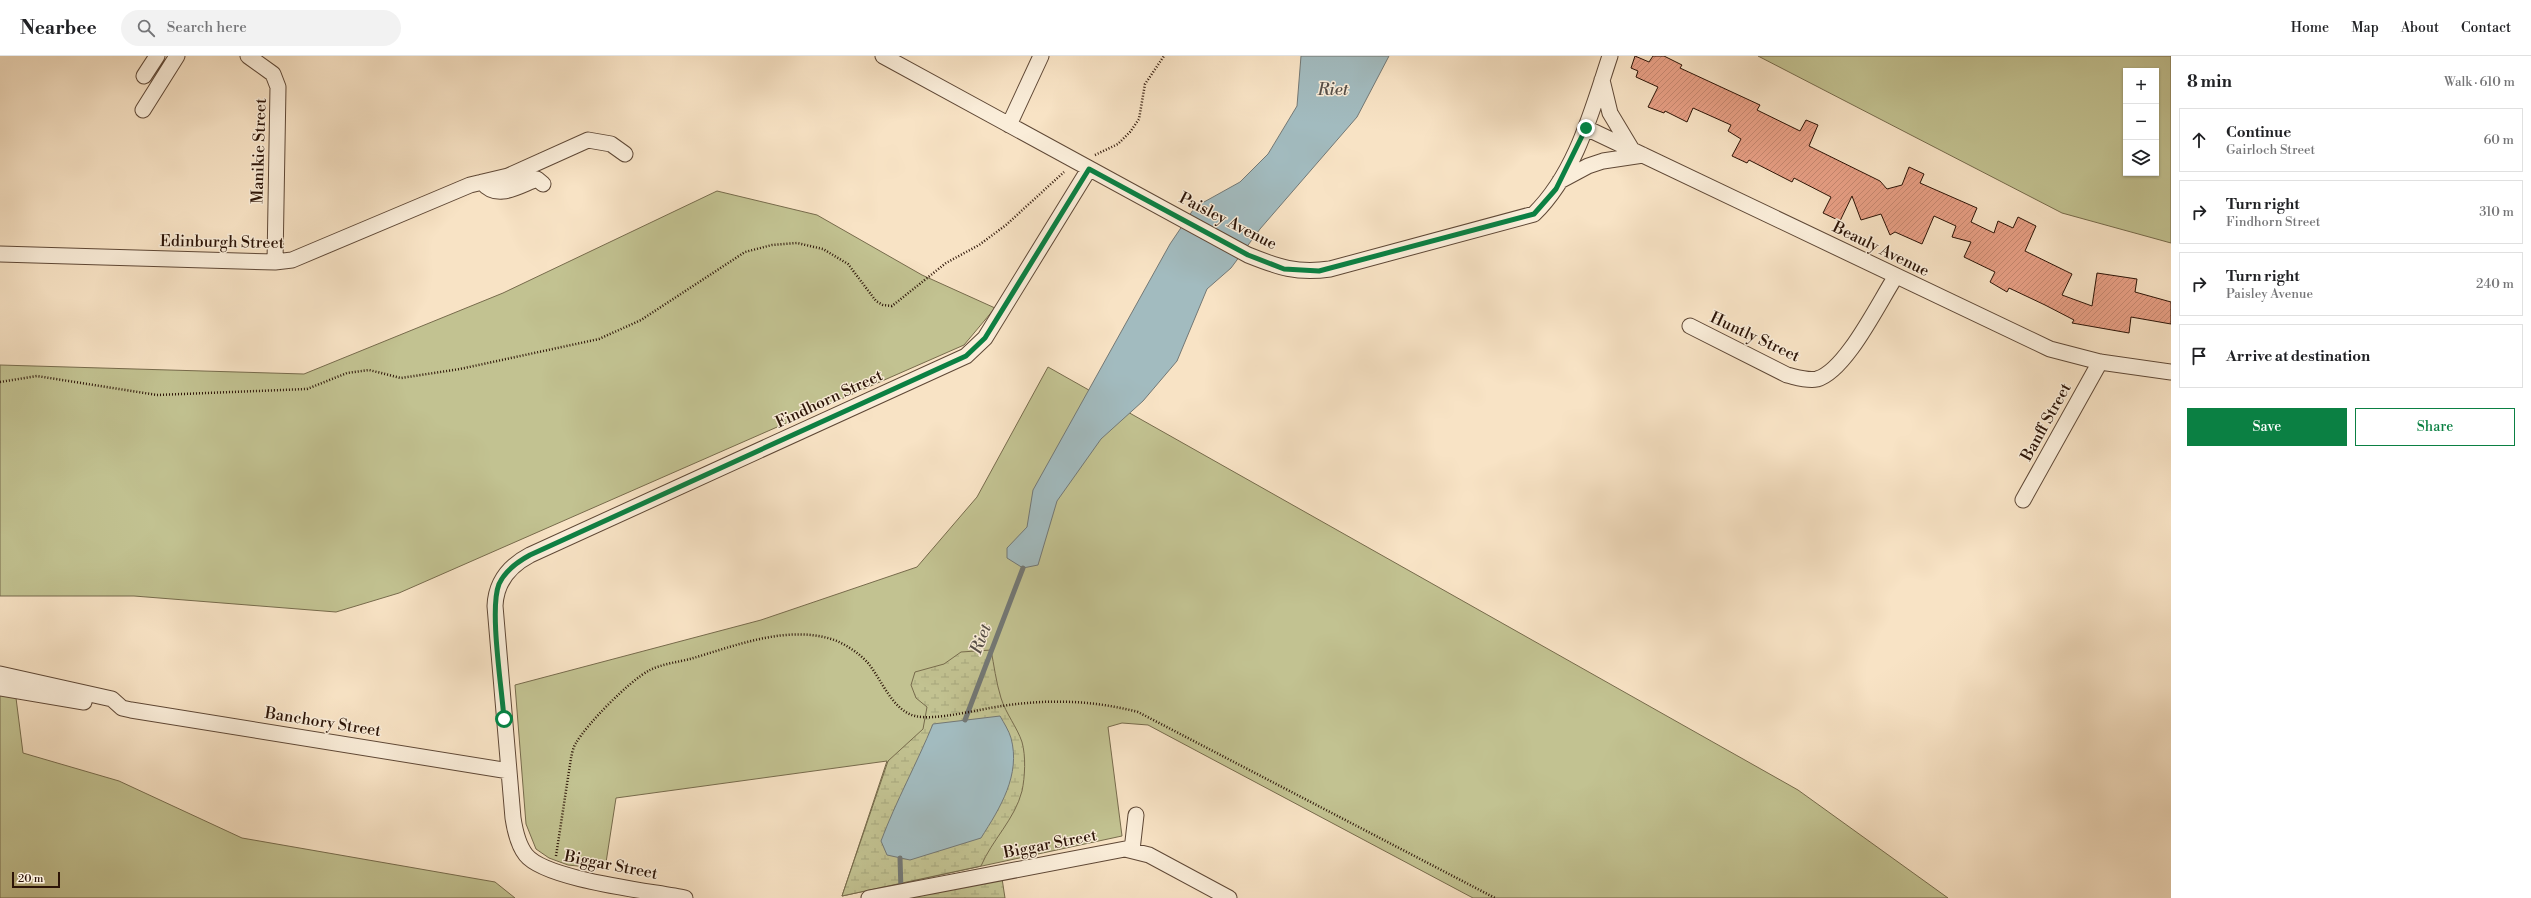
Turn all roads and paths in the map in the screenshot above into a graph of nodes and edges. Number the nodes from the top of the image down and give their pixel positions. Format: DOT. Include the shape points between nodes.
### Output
graph roads {
  1 [pos="157,56"];
  2 [pos="177,56"];
  3 [pos="884,56"];
  4 [pos="1041,56"];
  5 [pos="1164,56"];
  6 [pos="1610,56"];
  7 [pos="253,57"];
  8 [pos="144,76"];
  9 [pos="1602,80"];
  10 [pos="143,110"];
  11 [pos="1008,125"];
  12 [pos="1586,128"];
  13 [pos="1637,152"];
  14 [pos="624,154"];
  15 [pos="1084,166"];
  16 [pos="1560,181"];
  17 [pos="478,182"];
  18 [pos="543,184"];
  19 [pos="0,254"];
  20 [pos="275,262"];
  21 [pos="1896,276"];
  22 [pos="1690,326"];
  23 [pos="2100,362"];
  24 [pos="2171,372"];
  25 [pos="0,382"];
  26 [pos="2023,500"];
  27 [pos="0,674"];
  28 [pos="0,688"];
  29 [pos="127,709"];
  30 [pos="509,771"];
  31 [pos="1136,815"];
  32 [pos="1132,850"];
  33 [pos="553,872"];
  34 [pos="685,898"];
  35 [pos="869,898"];
  36 [pos="1229,898"];
  37 [pos="1495,898"];
  1 -- 8 [label="street"];
  2 -- 10 [label="street"];
  3 -- 11 [label="street, Paisley Avenue"];
  4 -- 11 [label="street"];
  5 -- 15 [label="path" via="1145,84 1139,119 1130,132 1118,144"];
  6 -- 9 [label="street, Paisley Avenue"];
  7 -- 20 [label="street, Manikie Street" via="273,74 278,87"];
  9 -- 12 [label="street, Paisley Avenue"];
  9 -- 13 [label="street" via="1610,112"];
  11 -- 15 [label="street, Paisley Avenue"];
  12 -- 13 [label="street, Beauly Avenue"];
  12 -- 16 [label="street, Paisley Avenue"];
  13 -- 16 [label="street" via="1588,166"];
  13 -- 21 [label="street, Beauly Avenue"];
  14 -- 17 [label="street, Edinburgh Street" via="611,144 588,140 508,176"];
  15 -- 16 [label="street, Paisley Avenue" via="1248,255 1295,271 1330,269 1526,217 1534,214 1546,202"];
  15 -- 25 [label="path" via="1058,175 1006,226 979,245 946,263 892,306 876,301 848,264 823,249 797,243 772,245 746,252 641,320 599,338 460,369 401,378 369,370 346,373 307,389 157,395 37,376"];
  15 -- 30 [label="street, Findhorn Street" via="985,338 966,356 530,555 505,574 497,591 495,606"];
  17 -- 18 [label="street" via="488,189 501,193 537,179"];
  17 -- 20 [label="street, Edinburgh Street" via="301,258"];
  19 -- 20 [label="street, Edinburgh Street"];
  21 -- 22 [label="street, Huntly Street" via="1848,354 1835,369 1816,379 1802,379 1787,374"];
  21 -- 23 [label="street, Beauly Avenue" via="2050,349"];
  23 -- 24 [label="street, Beauly Avenue"];
  23 -- 26 [label="street, Banff Street"];
  27 -- 29 [label="street" via="112,698"];
  28 -- 29 [label="street, Banchory Street"];
  29 -- 30 [label="street, Banchory Street"];
  30 -- 33 [label="street, Biggar Street" via="514,829 523,851 532,861"];
  31 -- 32 [label="street"];
  32 -- 35 [label="street, Biggar Street" via="1118,850"];
  32 -- 36 [label="street, Biggar Street" via="1150,855"];
  33 -- 34 [label="street, Biggar Street"];
  33 -- 37 [label="path" via="575,744 615,698 649,670 749,642 801,634 820,636 851,648 868,662 903,710 914,716 928,717 1005,706 1075,701 1110,705 1138,712"];
}
